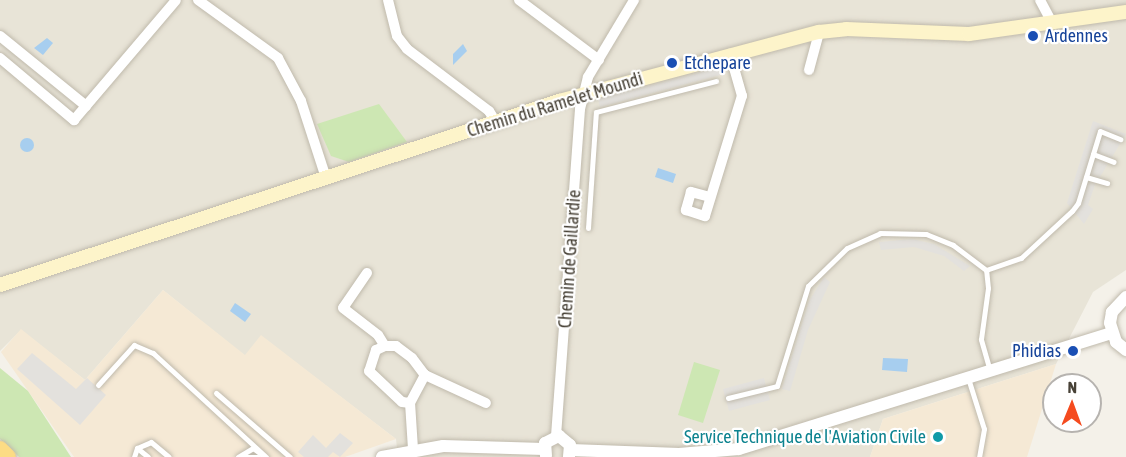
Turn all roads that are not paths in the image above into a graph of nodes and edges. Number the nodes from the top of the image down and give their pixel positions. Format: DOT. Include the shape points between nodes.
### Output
graph roads {
  1 [pos="176,0"];
  2 [pos="198,0"];
  3 [pos="388,0"];
  4 [pos="519,0"];
  5 [pos="634,0"];
  6 [pos="1040,0"];
  7 [pos="1126,12"];
  8 [pos="1053,24"];
  9 [pos="819,32"];
  10 [pos="0,36"];
  11 [pos="730,54"];
  12 [pos="0,58"];
  13 [pos="599,60"];
  14 [pos="809,70"];
  15 [pos="716,81"];
  16 [pos="583,94"];
  17 [pos="86,106"];
  18 [pos="496,122"];
  19 [pos="1120,139"];
  20 [pos="1093,154"];
  21 [pos="1114,162"];
  22 [pos="1086,177"];
  23 [pos="326,178"];
  24 [pos="1107,183"];
  25 [pos="710,197"];
  26 [pos="588,228"];
  27 [pos="986,270"];
  28 [pos="368,273"];
  29 [pos="0,285"];
  30 [pos="1126,297"];
  31 [pos="1111,333"];
  32 [pos="385,346"];
  33 [pos="1126,350"];
  34 [pos="990,371"];
  35 [pos="425,375"];
  36 [pos="968,378"];
  37 [pos="98,385"];
  38 [pos="216,393"];
  39 [pos="728,398"];
  40 [pos="410,403"];
  41 [pos="486,403"];
  42 [pos="559,433"];
  43 [pos="137,448"];
  44 [pos="0,449"];
  45 [pos="413,449"];
  46 [pos="545,453"];
  47 [pos="570,454"];
  48 [pos="8,457"];
  49 [pos="134,457"];
  50 [pos="148,457"];
  51 [pos="169,457"];
  52 [pos="238,457"];
  53 [pos="244,457"];
  54 [pos="258,457"];
  55 [pos="265,457"];
  56 [pos="290,457"];
  57 [pos="382,457"];
  58 [pos="979,457"];
  1 -- 17 [label="street"];
  2 -- 23 [label="street" via="278,58 301,101"];
  3 -- 18 [label="street" via="397,36 407,50 489,111"];
  4 -- 13 [label="street"];
  5 -- 13 [label="street"];
  6 -- 8 [label="street"];
  7 -- 8 [label="main road, Chemin du Ramelet Moundi"];
  8 -- 9 [label="main road, Chemin du Ramelet Moundi" via="969,34 846,29"];
  9 -- 11 [label="main road, Chemin du Ramelet Moundi"];
  9 -- 14 [label="street"];
  10 -- 17 [label="street"];
  11 -- 16 [label="main road, Chemin du Ramelet Moundi"];
  11 -- 25 [label="street" via="742,96"];
  12 -- 17 [label="street" via="74,120"];
  13 -- 16 [label="street"];
  15 -- 26 [label="lane" via="596,112"];
  16 -- 18 [label="main road, Chemin du Ramelet Moundi"];
  16 -- 42 [label="street, Chemin de Gaillardie"];
  18 -- 23 [label="main road, Chemin du Ramelet Moundi"];
  19 -- 20 [label="lane" via="1100,131"];
  20 -- 21 [label="lane"];
  20 -- 22 [label="lane"];
  22 -- 24 [label="lane"];
  22 -- 27 [label="lane" via="1072,211 1021,258"];
  23 -- 29 [label="main road, Chemin du Ramelet Moundi"];
  27 -- 34 [label="lane" via="988,288 981,339"];
  27 -- 39 [label="lane" via="953,244 926,234 879,233 847,248 808,286 777,386"];
  28 -- 32 [label="street" via="343,308 378,335"];
  30 -- 31 [label="street" via="1112,312"];
  31 -- 33 [label="street"];
  31 -- 34 [label="street"];
  32 -- 35 [label="street" via="396,346"];
  32 -- 40 [label="street" via="376,350 369,371 402,402"];
  34 -- 36 [label="street"];
  35 -- 40 [label="street"];
  35 -- 41 [label="street"];
  36 -- 47 [label="street" via="739,449 679,454"];
  36 -- 58 [label="lane" via="984,429"];
  37 -- 55 [label="lane" via="134,345 153,353"];
  38 -- 56 [label="lane"];
  40 -- 45 [label="street"];
  42 -- 46 [label="street"];
  42 -- 47 [label="street"];
  43 -- 49 [label="lane"];
  43 -- 50 [label="lane"];
  43 -- 51 [label="lane" via="151,442"];
  44 -- 48 [label="highway"];
  45 -- 46 [label="street" via="471,445"];
  45 -- 57 [label="street"];
  52 -- 55 [label="lane" via="253,448"];
  53 -- 54 [label="lane"];
}
